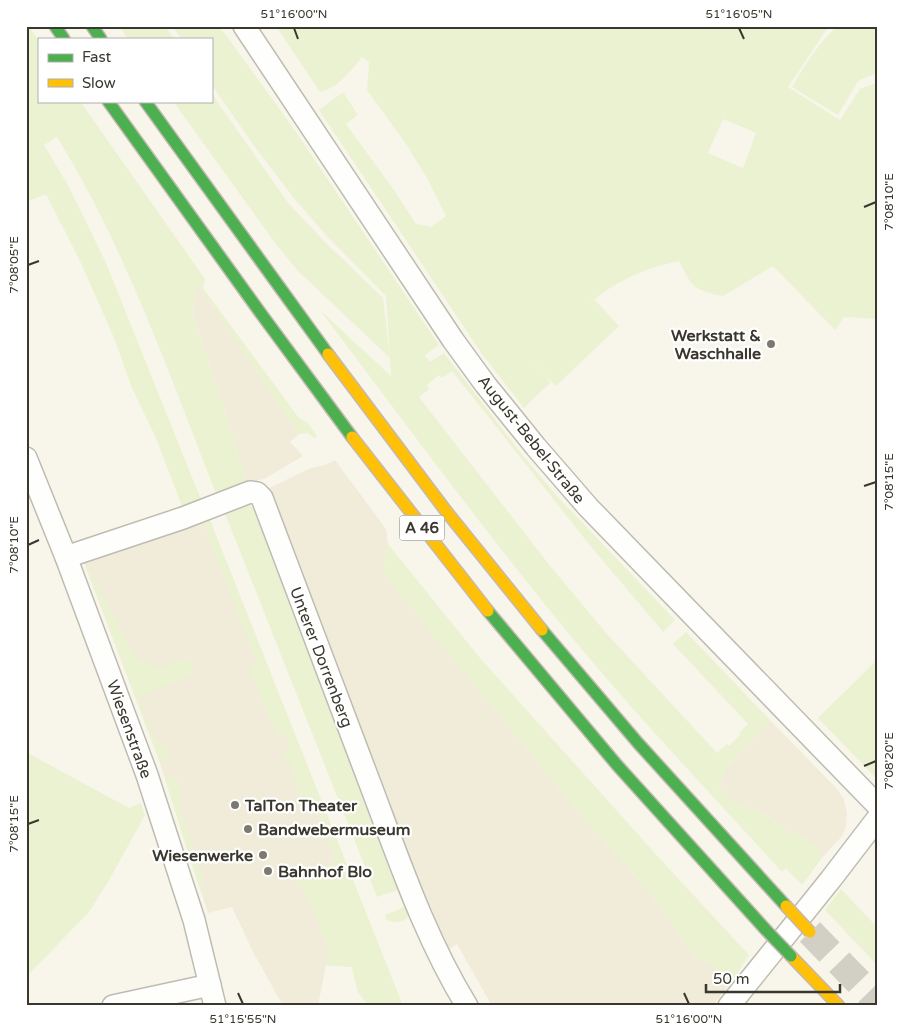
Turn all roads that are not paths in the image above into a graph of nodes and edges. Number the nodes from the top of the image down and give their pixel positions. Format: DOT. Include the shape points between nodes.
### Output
graph roads {
  1 [pos="55,26"];
  2 [pos="92,26"];
  3 [pos="244,26"];
  4 [pos="63,38"];
  5 [pos="100,38"];
  6 [pos="109,102"];
  7 [pos="146,102"];
  8 [pos="26,458"];
  9 [pos="66,557"];
  10 [pos="877,805"];
  11 [pos="877,819"];
  12 [pos="810,932"];
  13 [pos="210,985"];
  14 [pos="113,1006"];
  15 [pos="215,1006"];
  16 [pos="467,1006"];
  17 [pos="730,1006"];
  18 [pos="839,1006"];
  1 -- 4 [label="highway"];
  2 -- 5 [label="highway"];
  3 -- 10 [label="street, August-Bebel-Straße" via="453,340 536,447 588,507"];
  6 -- 18 [label="highway, A 46, bridge" via="272,330 445,558 531,665 766,930"];
  7 -- 12 [label="highway, A 46, bridge" via="386,432 552,642 720,835"];
  8 -- 9 [label="street, Wiesenstraße"];
  9 -- 13 [label="street, Wiesenstraße" via="147,775 194,920"];
  9 -- 16 [label="street, Unterer Dorrenberg" via="250,492 262,498 414,896 441,959"];
  11 -- 17 [label="street"];
  13 -- 14 [label="street"];
  13 -- 15 [label="street, Wiesenstraße"];
}
